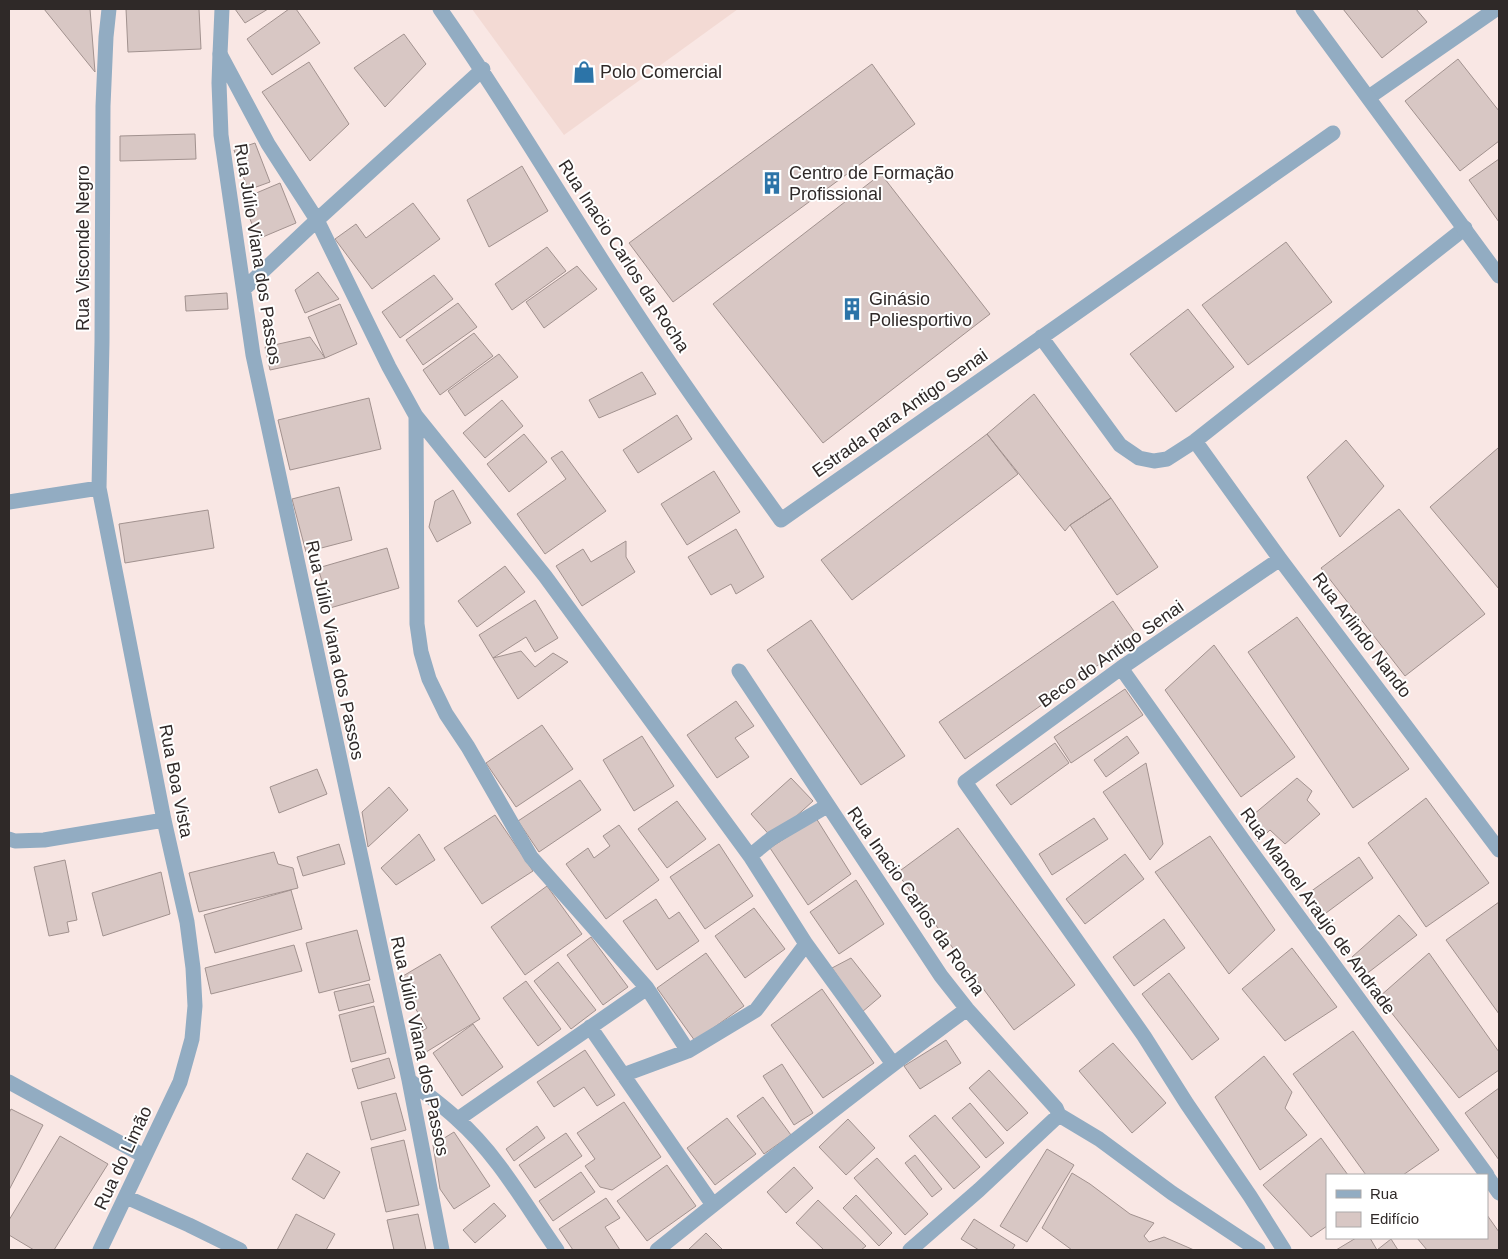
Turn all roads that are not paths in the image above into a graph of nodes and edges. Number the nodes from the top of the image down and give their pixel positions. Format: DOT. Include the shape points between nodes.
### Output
graph roads {
  1 [pos="109,9"];
  2 [pos="222,9"];
  3 [pos="440,9"];
  4 [pos="1303,9"];
  5 [pos="1496,9"];
  6 [pos="220,54"];
  7 [pos="482,69"];
  8 [pos="1369,97"];
  9 [pos="1333,133"];
  10 [pos="317,220"];
  11 [pos="1465,228"];
  12 [pos="1499,276"];
  13 [pos="244,289"];
  14 [pos="1041,337"];
  15 [pos="416,416"];
  16 [pos="1195,442"];
  17 [pos="99,488"];
  18 [pos="9,502"];
  19 [pos="781,520"];
  20 [pos="1280,559"];
  21 [pos="1121,668"];
  22 [pos="739,671"];
  23 [pos="827,806"];
  24 [pos="164,820"];
  25 [pos="9,839"];
  26 [pos="1499,850"];
  27 [pos="750,856"];
  28 [pos="806,944"];
  29 [pos="647,988"];
  30 [pos="968,1010"];
  31 [pos="590,1027"];
  32 [pos="688,1051"];
  33 [pos="893,1064"];
  34 [pos="623,1075"];
  35 [pos="409,1080"];
  36 [pos="9,1082"];
  37 [pos="180,1082"];
  38 [pos="1059,1115"];
  39 [pos="458,1119"];
  40 [pos="144,1156"];
  41 [pos="1486,1174"];
  42 [pos="1488,1176"];
  43 [pos="1499,1193"];
  44 [pos="126,1197"];
  45 [pos="713,1205"];
  46 [pos="100,1250"];
  47 [pos="240,1250"];
  48 [pos="442,1250"];
  49 [pos="557,1250"];
  50 [pos="657,1250"];
  51 [pos="910,1250"];
  52 [pos="1258,1250"];
  53 [pos="1284,1250"];
  1 -- 17 [label="street, Rua Visconde Negro" via="103,106"];
  2 -- 6 [label="street, Rua Júlio Viana dos Passos"];
  3 -- 7 [label="street, Rua Inacio Carlos da Rocha"];
  4 -- 8 [label="street"];
  5 -- 8 [label="street"];
  6 -- 10 [label="street" via="268,144"];
  6 -- 13 [label="street, Rua Júlio Viana dos Passos" via="221,135"];
  7 -- 10 [label="street"];
  7 -- 19 [label="street, Rua Inacio Carlos da Rocha" via="628,302"];
  8 -- 11 [label="street"];
  9 -- 14 [label="street, Estrada para Antigo Senai"];
  10 -- 13 [label="street"];
  10 -- 15 [label="street"];
  11 -- 12 [label="street"];
  11 -- 16 [label="street"];
  13 -- 35 [label="street, Rua Júlio Viana dos Passos" via="253,355"];
  14 -- 16 [label="street" via="1120,445 1132,454 1154,461 1167,459"];
  14 -- 19 [label="street, Estrada para Antigo Senai"];
  15 -- 27 [label="street" via="544,576"];
  15 -- 29 [label="street" via="417,624 421,652 430,679 446,714 531,857"];
  16 -- 20 [label="street, Rua Arlindo Nando"];
  17 -- 18 [label="street"];
  17 -- 24 [label="street, Rua Boa Vista"];
  20 -- 21 [label="street, Beco do Antigo Senai"];
  20 -- 26 [label="street, Rua Arlindo Nando"];
  21 -- 41 [label="street, Rua Manoel Araujo de Andrade"];
  21 -- 53 [label="street, Beco do Antigo Senai" via="965,782 1144,1036"];
  22 -- 23 [label="street, Rua Inacio Carlos da Rocha"];
  23 -- 27 [label="street" via="772,838"];
  23 -- 30 [label="street, Rua Inacio Carlos da Rocha" via="941,976"];
  24 -- 25 [label="street" via="44,840"];
  24 -- 37 [label="street, Rua Boa Vista" via="187,922 193,968 195,1006 192,1039"];
  27 -- 28 [label="street"];
  28 -- 32 [label="street" via="756,1010"];
  28 -- 33 [label="street"];
  29 -- 31 [label="street"];
  29 -- 32 [label="street"];
  30 -- 33 [label="street"];
  30 -- 38 [label="street, Rua Inacio Carlos da Rocha"];
  31 -- 34 [label="street"];
  31 -- 39 [label="street"];
  32 -- 34 [label="street"];
  33 -- 45 [label="street"];
  34 -- 45 [label="street"];
  35 -- 39 [label="street"];
  35 -- 48 [label="street, Rua Júlio Viana dos Passos"];
  36 -- 40 [label="street"];
  37 -- 40 [label="street, Rua do Limão"];
  38 -- 51 [label="street"];
  38 -- 52 [label="street, Rua Inacio Carlos da Rocha" via="1099,1139"];
  39 -- 49 [label="street" via="506,1176"];
  40 -- 44 [label="street, Rua do Limão"];
  42 -- 43 [label="street, Rua Manoel Araujo de Andrade"];
  44 -- 46 [label="street, Rua do Limão"];
  44 -- 47 [label="street"];
  45 -- 50 [label="street"];
}
